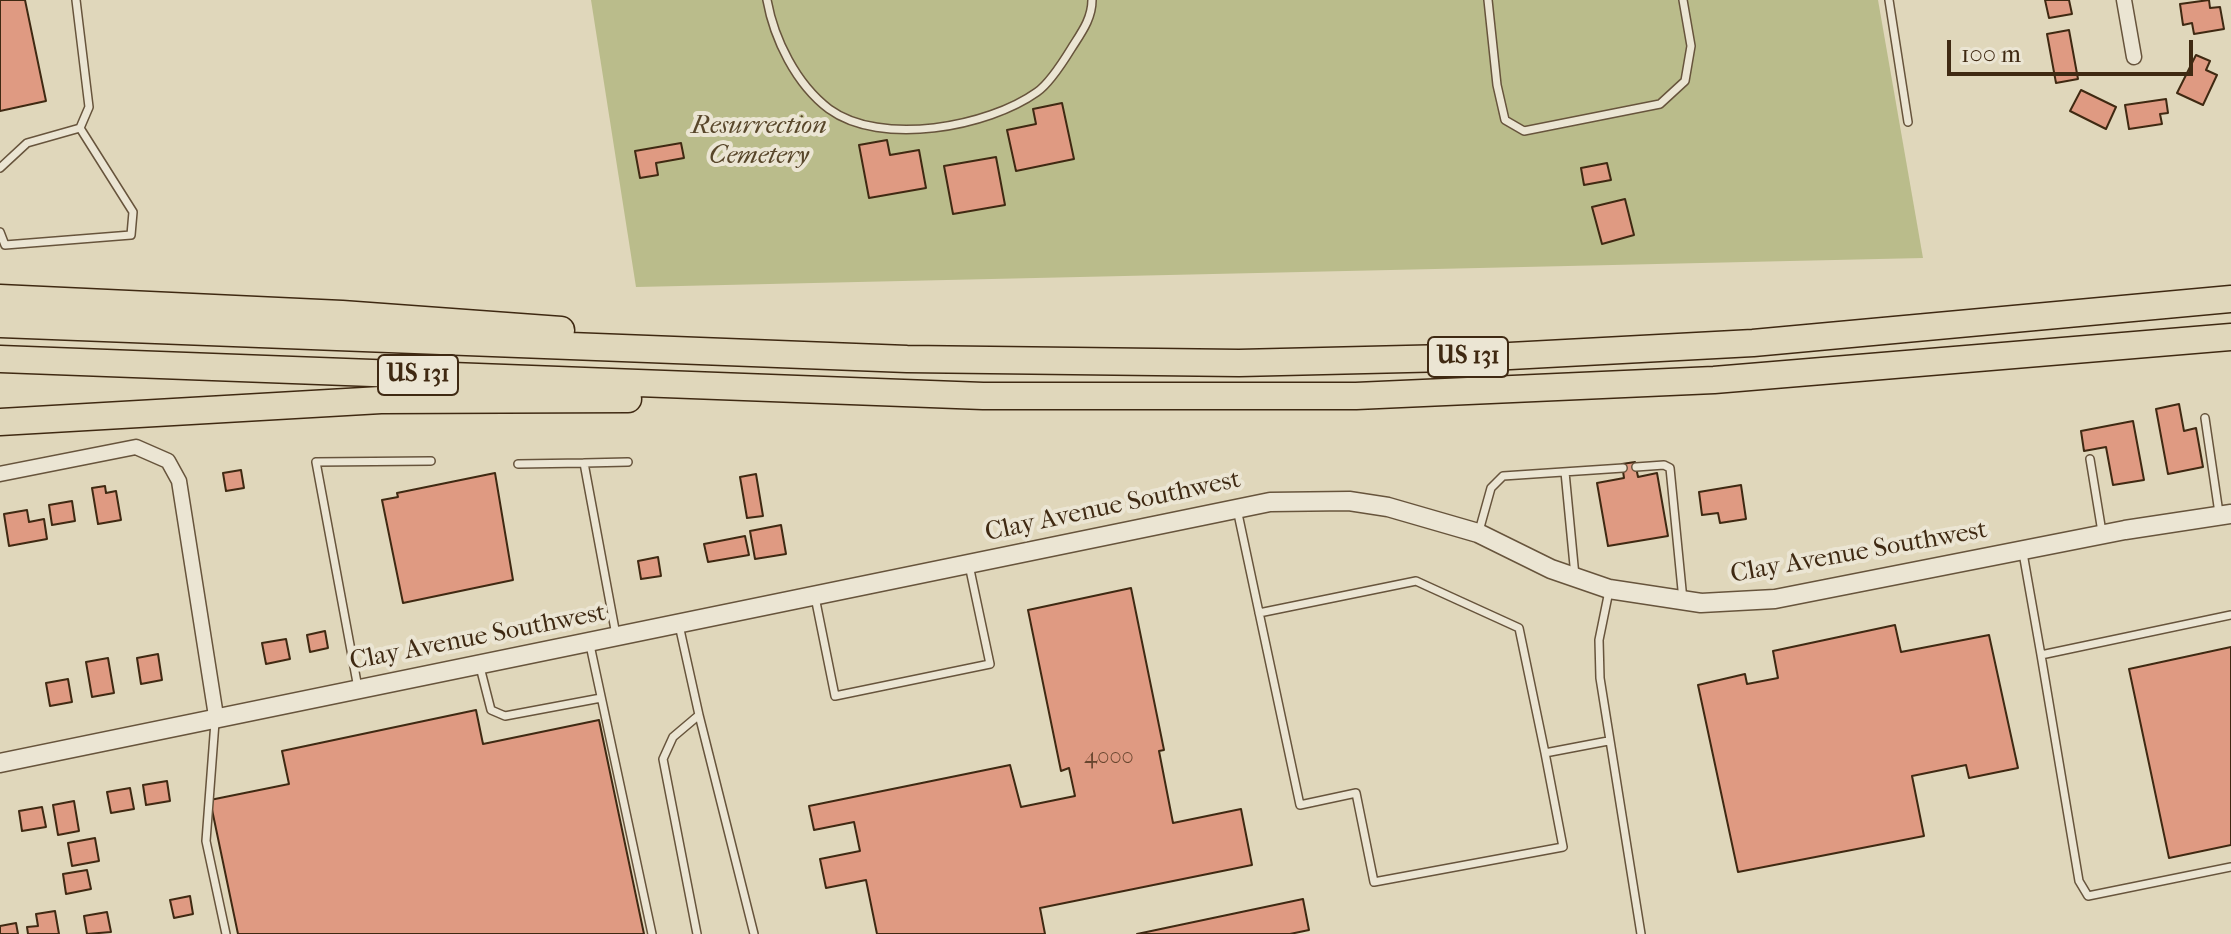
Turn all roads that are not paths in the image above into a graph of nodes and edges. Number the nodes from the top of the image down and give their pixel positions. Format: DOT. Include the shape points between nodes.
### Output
graph roads {
  1 [pos="76,0"];
  2 [pos="767,0"];
  3 [pos="1092,0"];
  4 [pos="1488,0"];
  5 [pos="1683,0"];
  6 [pos="1889,0"];
  7 [pos="2124,0"];
  8 [pos="2134,57"];
  9 [pos="1908,122"];
  10 [pos="80,128"];
  11 [pos="0,168"];
  12 [pos="0,232"];
  13 [pos="0,298"];
  14 [pos="2231,299"];
  15 [pos="0,324"];
  16 [pos="2231,337"];
  17 [pos="703,351"];
  18 [pos="0,359"];
  19 [pos="837,391"];
  20 [pos="2205,418"];
  21 [pos="0,422"];
  22 [pos="2090,459"];
  23 [pos="431,461"];
  24 [pos="628,462"];
  25 [pos="584,463"];
  26 [pos="518,464"];
  27 [pos="1636,467"];
  28 [pos="1623,468"];
  29 [pos="1565,472"];
  30 [pos="0,474"];
  31 [pos="1236,507"];
  32 [pos="2225,515"];
  33 [pos="1478,533"];
  34 [pos="2103,534"];
  35 [pos="2023,551"];
  36 [pos="969,563"];
  37 [pos="1575,578"];
  38 [pos="1609,589"];
  39 [pos="814,596"];
  40 [pos="1683,602"];
  41 [pos="1259,613"];
  42 [pos="2231,615"];
  43 [pos="679,625"];
  44 [pos="617,637"];
  45 [pos="589,643"];
  46 [pos="2041,655"];
  47 [pos="479,665"];
  48 [pos="358,688"];
  49 [pos="601,698"];
  50 [pos="699,715"];
  51 [pos="216,716"];
  52 [pos="1608,741"];
  53 [pos="1545,753"];
  54 [pos="0,763"];
  55 [pos="2231,867"];
  56 [pos="226,934"];
  57 [pos="652,934"];
  58 [pos="697,934"];
  59 [pos="754,934"];
  60 [pos="1641,934"];
  1 -- 10 [label="lane" via="89,107"];
  2 -- 3 [label="lane" via="787,58 830,110 865,123 909,129 949,128 1000,112 1039,91 1092,14"];
  4 -- 5 [label="lane" via="1505,120 1524,131 1660,104 1685,81 1691,46"];
  6 -- 9 [label="lane"];
  7 -- 8 [label="street"];
  10 -- 11 [label="lane" via="27,143"];
  10 -- 12 [label="lane" via="133,212 131,235 5,245"];
  13 -- 17 [label="highway" via="505,324"];
  14 -- 17 [label="highway, US 131" via="1753,343 1491,357 1057,362"];
  15 -- 17 [label="highway, US 131"];
  16 -- 19 [label="highway, US 131" via="1913,366 1518,391 1166,398"];
  18 -- 19 [label="highway, US 131"];
  19 -- 21 [label="highway" via="563,401 381,400"];
  20 -- 32 [label="lane"];
  22 -- 34 [label="lane"];
  23 -- 48 [label="lane" via="316,462"];
  24 -- 25 [label="lane"];
  25 -- 26 [label="lane"];
  25 -- 44 [label="lane"];
  27 -- 40 [label="lane" via="1670,468"];
  28 -- 29 [label="lane"];
  29 -- 33 [label="lane" via="1503,476 1491,488"];
  29 -- 37 [label="lane"];
  30 -- 51 [label="street" via="136,447 168,461 179,481"];
  31 -- 33 [label="street, Clay Avenue Southwest" via="1349,501"];
  31 -- 36 [label="street, Clay Avenue Southwest"];
  31 -- 41 [label="lane"];
  32 -- 34 [label="street, Clay Avenue Southwest"];
  33 -- 37 [label="street, Clay Avenue Southwest"];
  34 -- 35 [label="street, Clay Avenue Southwest"];
  35 -- 40 [label="street, Clay Avenue Southwest" via="1775,599"];
  35 -- 46 [label="lane"];
  36 -- 39 [label="street, Clay Avenue Southwest"];
  36 -- 39 [label="lane" via="990,664 835,696"];
  37 -- 38 [label="street, Clay Avenue Southwest"];
  38 -- 40 [label="street, Clay Avenue Southwest"];
  38 -- 52 [label="lane" via="1599,640"];
  39 -- 43 [label="street, Clay Avenue Southwest"];
  41 -- 53 [label="lane" via="1416,581 1519,628"];
  41 -- 53 [label="lane" via="1300,805 1356,793 1374,882 1563,847"];
  42 -- 46 [label="lane"];
  43 -- 44 [label="street, Clay Avenue Southwest"];
  43 -- 50 [label="lane"];
  44 -- 45 [label="street, Clay Avenue Southwest"];
  45 -- 47 [label="street, Clay Avenue Southwest"];
  45 -- 49 [label="lane"];
  46 -- 55 [label="lane" via="2079,881 2088,896"];
  47 -- 48 [label="street, Clay Avenue Southwest"];
  47 -- 49 [label="lane" via="491,710 505,716"];
  48 -- 51 [label="street, Clay Avenue Southwest"];
  49 -- 57 [label="lane"];
  50 -- 58 [label="lane" via="673,737 663,759"];
  50 -- 59 [label="lane"];
  51 -- 54 [label="street, Clay Avenue Southwest"];
  51 -- 56 [label="lane" via="206,841"];
  52 -- 53 [label="lane"];
  52 -- 60 [label="lane"];
}
